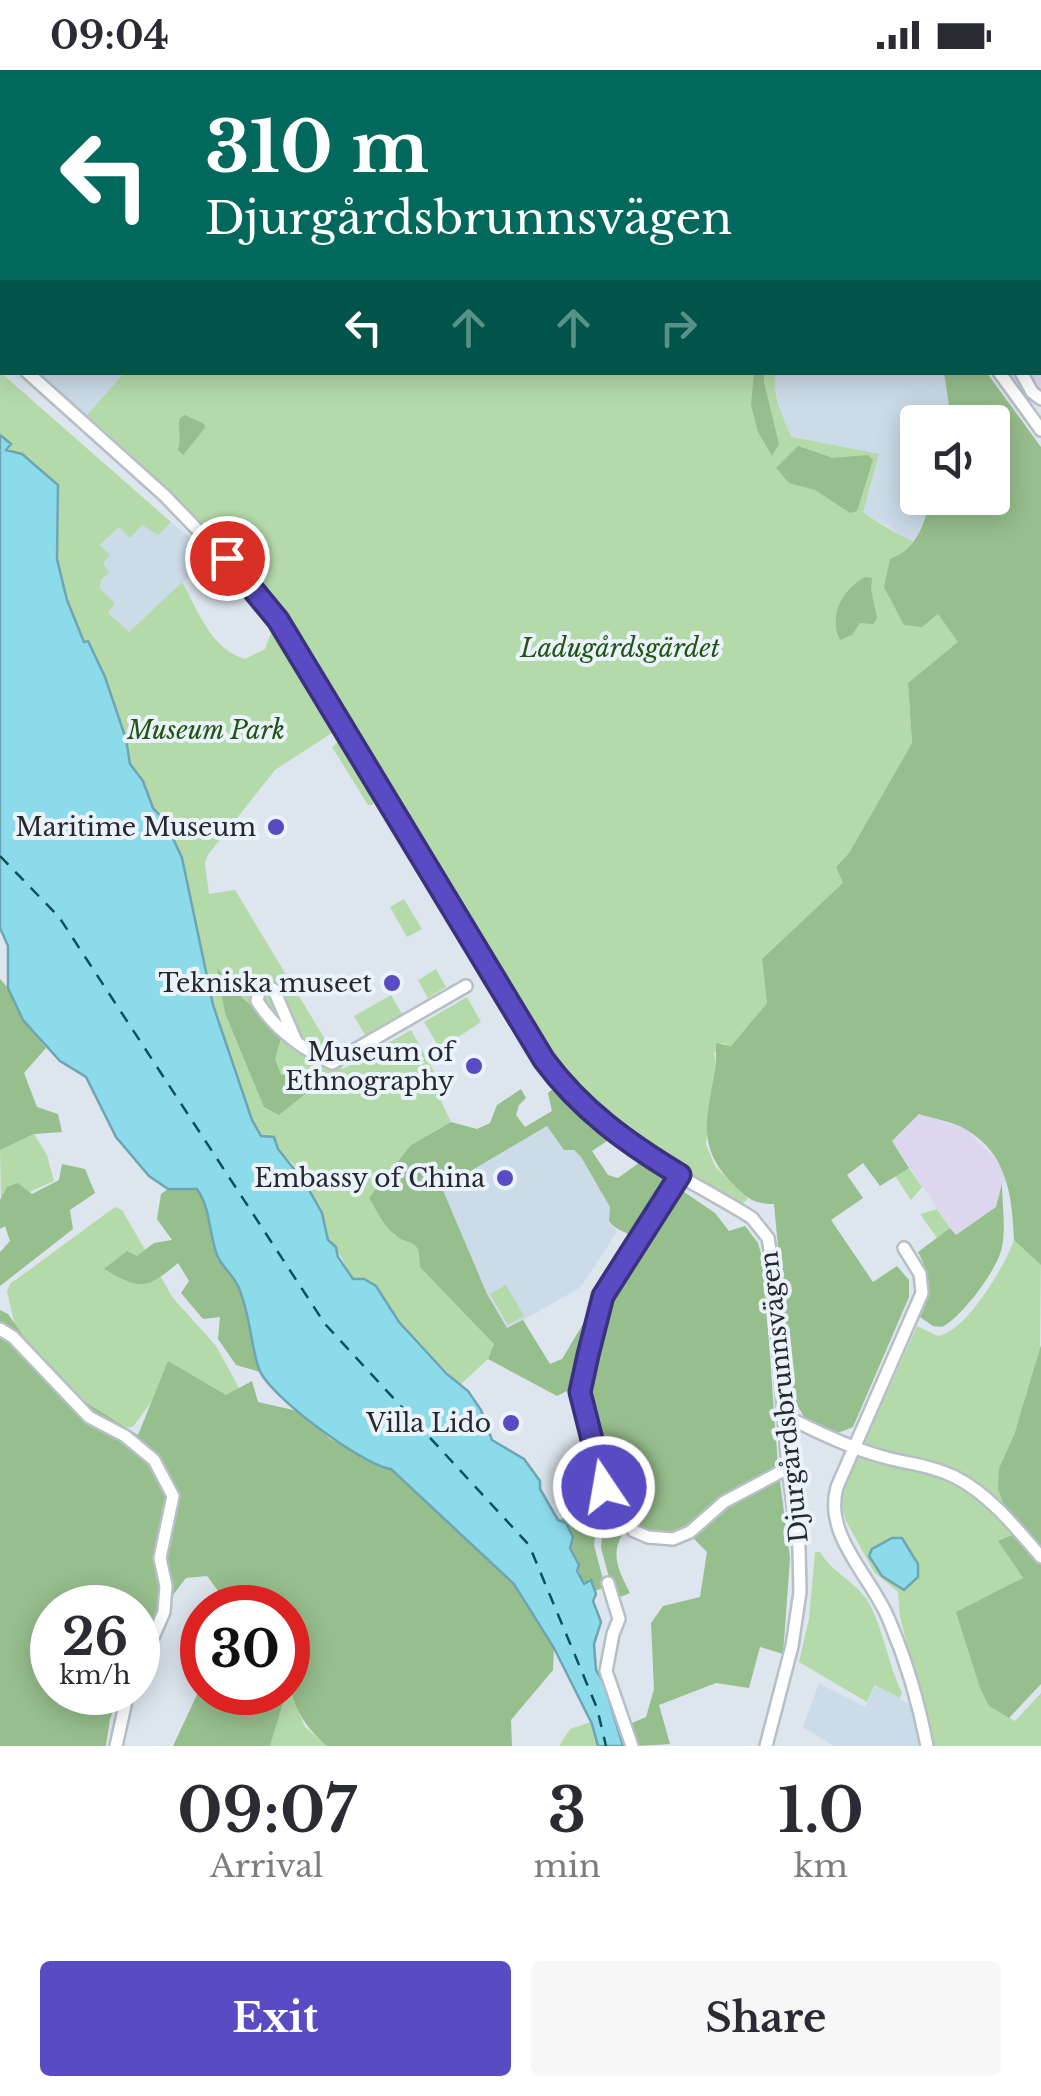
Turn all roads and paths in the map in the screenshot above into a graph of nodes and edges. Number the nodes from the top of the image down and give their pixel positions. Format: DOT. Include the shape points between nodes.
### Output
graph roads {
  1 [pos="30,375"];
  2 [pos="1002,375"];
  3 [pos="1023,375"];
  4 [pos="1041,399"];
  5 [pos="1041,430"];
  6 [pos="466,986"];
  7 [pos="296,1042"];
  8 [pos="680,1175"];
  9 [pos="904,1248"];
  10 [pos="0,1330"];
  11 [pos="785,1416"];
  12 [pos="856,1448"];
  13 [pos="788,1468"];
  14 [pos="1041,1557"];
  15 [pos="608,1583"];
  16 [pos="160,1621"];
  17 [pos="123,1715"];
  18 [pos="116,1746"];
  19 [pos="632,1746"];
  20 [pos="766,1746"];
  21 [pos="928,1746"];
  1 -- 8 [label="street, Djurgårdsbrunnsvägen" via="165,496 264,599 544,1060 590,1113"];
  2 -- 5 [label="street"];
  3 -- 4 [label="street"];
  6 -- 7 [label="street" via="332,1063"];
  8 -- 11 [label="street, Djurgårdsbrunnsvägen" via="752,1218 768,1238"];
  8 -- 13 [label="street" via="603,1296 580,1385 605,1494 634,1530 673,1539"];
  9 -- 12 [label="street" via="920,1274 922,1293"];
  10 -- 16 [label="street" via="89,1417 158,1464 174,1500 160,1558 166,1586"];
  11 -- 12 [label="street"];
  11 -- 13 [label="street, Djurgårdsbrunnsvägen"];
  12 -- 14 [label="street" via="963,1482"];
  12 -- 21 [label="street" via="833,1502 836,1522 889,1618"];
  13 -- 20 [label="street, Djurgårdsbrunnsvägen" via="800,1592"];
  15 -- 19 [label="street" via="620,1619 606,1671"];
  17 -- 18 [label="street"];
}
